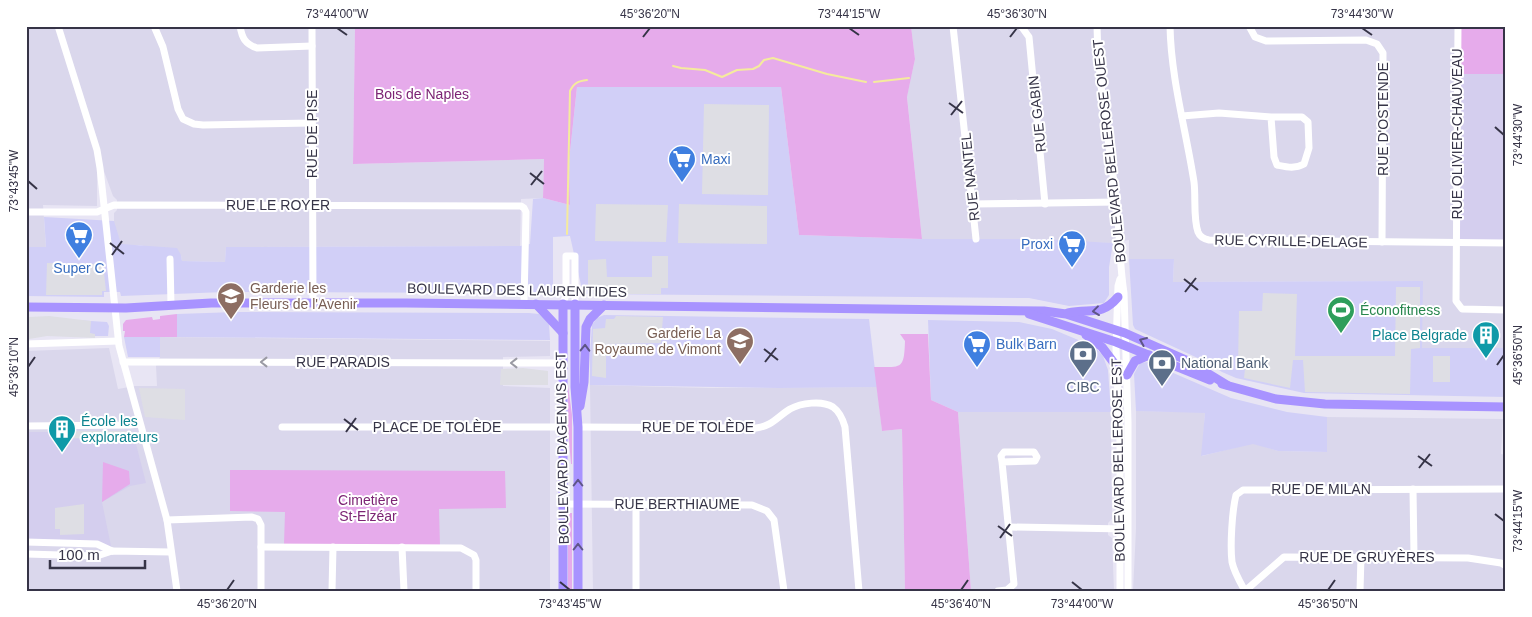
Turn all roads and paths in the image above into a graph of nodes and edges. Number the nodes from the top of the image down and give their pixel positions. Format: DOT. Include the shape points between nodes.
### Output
graph roads {
  1 [pos="58,26"];
  2 [pos="154,26"];
  3 [pos="240,26"];
  4 [pos="312,26"];
  5 [pos="953,26"];
  6 [pos="1021,26"];
  7 [pos="1097,26"];
  8 [pos="1170,26"];
  9 [pos="1249,26"];
  10 [pos="1458,26"];
  11 [pos="312,46"];
  12 [pos="1182,116"];
  13 [pos="1271,116"];
  14 [pos="312,123"];
  15 [pos="1117,202"];
  16 [pos="973,204"];
  17 [pos="1045,204"];
  18 [pos="312,205"];
  19 [pos="105,209"];
  20 [pos="26,212"];
  21 [pos="976,238"];
  22 [pos="1382,242"];
  23 [pos="1457,242"];
  24 [pos="1506,242"];
  25 [pos="170,259"];
  26 [pos="1121,277"];
  27 [pos="1118,297"];
  28 [pos="312,303"];
  29 [pos="524,304"];
  30 [pos="536,304"];
  31 [pos="563,304"];
  32 [pos="575,304"];
  33 [pos="171,305"];
  34 [pos="604,305"];
  35 [pos="26,307"];
  36 [pos="115,308"];
  37 [pos="1007,310"];
  38 [pos="1506,310"];
  39 [pos="1066,314"];
  40 [pos="1078,329"];
  41 [pos="1121,331"];
  42 [pos="563,332"];
  43 [pos="118,341"];
  44 [pos="26,344"];
  45 [pos="1120,344"];
  46 [pos="1149,355"];
  47 [pos="122,362"];
  48 [pos="563,363"];
  49 [pos="1117,367"];
  50 [pos="1127,375"];
  51 [pos="1227,385"];
  52 [pos="1506,407"];
  53 [pos="578,423"];
  54 [pos="139,424"];
  55 [pos="26,426"];
  56 [pos="282,427"];
  57 [pos="563,427"];
  58 [pos="1002,462"];
  59 [pos="1413,489"];
  60 [pos="1506,489"];
  61 [pos="563,504"];
  62 [pos="578,504"];
  63 [pos="636,504"];
  64 [pos="167,520"];
  65 [pos="1009,527"];
  66 [pos="1124,529"];
  67 [pos="26,542"];
  68 [pos="261,547"];
  69 [pos="333,547"];
  70 [pos="402,548"];
  71 [pos="112,551"];
  72 [pos="171,552"];
  73 [pos="26,554"];
  74 [pos="1361,556"];
  75 [pos="1414,556"];
  76 [pos="1504,564"];
  77 [pos="176,591"];
  78 [pos="261,591"];
  79 [pos="332,591"];
  80 [pos="404,591"];
  81 [pos="476,591"];
  82 [pos="563,591"];
  83 [pos="578,591"];
  84 [pos="636,591"];
  85 [pos="784,591"];
  86 [pos="859,591"];
  87 [pos="998,591"];
  88 [pos="1120,591"];
  89 [pos="1128,591"];
  90 [pos="1245,591"];
  91 [pos="1360,591"];
  1 -- 19 [label="street" via="96,150"];
  2 -- 14 [label="street" via="183,119 203,125"];
  3 -- 11 [label="street" via="241,37 257,48"];
  4 -- 11 [label="street, RUE DE PISE"];
  5 -- 16 [label="street, RUE NANTEL"];
  6 -- 17 [label="street, RUE GABIN" via="1029,37"];
  7 -- 15 [label="street, BOULEVARD BELLEROSE OUEST"];
  8 -- 12 [label="street, RUE CYRILLE-DELAGE" via="1174,76"];
  9 -- 22 [label="street, RUE D'OSTENDE" via="1255,37 1266,41 1366,40 1377,44 1383,53"];
  10 -- 23 [label="street, RUE OLIVIER-CHAUVEAU"];
  11 -- 14 [label="street, RUE DE PISE"];
  12 -- 13 [label="street" via="1218,113"];
  12 -- 22 [label="street, RUE CYRILLE-DELAGE" via="1195,184 1197,230 1203,238"];
  13 -- 13 [label="street" via="1277,164 1290,168 1304,164 1309,148 1308,122 1302,117"];
  14 -- 18 [label="street, RUE DE PISE"];
  15 -- 17 [label="street"];
  15 -- 26 [label="street, BOULEVARD BELLEROSE OUEST"];
  16 -- 17 [label="street"];
  16 -- 21 [label="street, RUE NANTEL"];
  18 -- 19 [label="street, RUE LE ROYER" via="114,205"];
  18 -- 28 [label="street, RUE DE PISE"];
  18 -- 29 [label="street, RUE LE ROYER" via="524,208"];
  19 -- 20 [label="street, RUE LE ROYER" via="97,212"];
  19 -- 36 [label="street"];
  22 -- 23 [label="street, RUE CYRILLE-DELAGE"];
  23 -- 24 [label="street, RUE CYRILLE-DELAGE"];
  23 -- 38 [label="street, RUE OLIVIER-CHAUVEAU" via="1456,301 1462,309"];
  25 -- 33 [label="street"];
  26 -- 27 [label="street, BOULEVARD BELLEROSE OUEST"];
  26 -- 41 [label="street, BOULEVARD BELLEROSE OUEST" via="1124,293"];
  27 -- 39 [label="main road, one-way" via="1100,311"];
  27 -- 41 [label="street, BOULEVARD BELLEROSE OUEST"];
  28 -- 29 [label="main road, BOULEVARD DES LAURENTIDES"];
  28 -- 33 [label="main road, BOULEVARD DES LAURENTIDES"];
  29 -- 30 [label="main road, BOULEVARD DES LAURENTIDES"];
  30 -- 31 [label="main road, BOULEVARD DES LAURENTIDES"];
  30 -- 42 [label="main road"];
  31 -- 32 [label="main road, BOULEVARD DES LAURENTIDES"];
  31 -- 32 [label="street" via="566,256 575,256"];
  31 -- 42 [label="main road, BOULEVARD DAGENAIS EST"];
  32 -- 34 [label="main road, BOULEVARD DES LAURENTIDES"];
  32 -- 53 [label="main road, BOULEVARD DAGENAIS EST"];
  33 -- 36 [label="main road, BOULEVARD DES LAURENTIDES"];
  34 -- 37 [label="main road, BOULEVARD DES LAURENTIDES"];
  53 -- 34 [label="main road, one-way" via="584,382 586,327"];
  35 -- 36 [label="main road, BOULEVARD DES LAURENTIDES"];
  36 -- 43 [label="street"];
  37 -- 39 [label="main road, BOULEVARD DES LAURENTIDES"];
  37 -- 40 [label="main road, BOULEVARD DES LAURENTIDES"];
  39 -- 41 [label="main road, BOULEVARD DES LAURENTIDES"];
  40 -- 45 [label="main road, BOULEVARD DES LAURENTIDES"];
  40 -- 49 [label="main road" via="1100,345"];
  41 -- 45 [label="street, BOULEVARD BELLEROSE EST"];
  51 -- 41 [label="main road, BOULEVARD DES LAURENTIDES, one-way" via="1186,360"];
  42 -- 48 [label="main road, BOULEVARD DAGENAIS EST"];
  43 -- 44 [label="street"];
  43 -- 47 [label="street"];
  45 -- 46 [label="main road, BOULEVARD DES LAURENTIDES"];
  45 -- 49 [label="street, BOULEVARD BELLEROSE EST"];
  45 -- 50 [label="street, BOULEVARD BELLEROSE EST"];
  46 -- 50 [label="main road" via="1135,361"];
  46 -- 51 [label="main road, BOULEVARD DES LAURENTIDES"];
  48 -- 47 [label="street, RUE PARADIS, one-way"];
  47 -- 54 [label="street"];
  48 -- 57 [label="main road, BOULEVARD DAGENAIS EST"];
  49 -- 66 [label="street, BOULEVARD BELLEROSE EST"];
  50 -- 66 [label="street, BOULEVARD BELLEROSE EST"];
  51 -- 52 [label="main road, BOULEVARD DES LAURENTIDES" via="1285,400 1334,405"];
  62 -- 53 [label="main road, BOULEVARD DAGENAIS EST, one-way"];
  53 -- 86 [label="street, RUE DE TOLÈDE" via="756,428 766,427 797,406 832,406 840,414 845,428"];
  54 -- 55 [label="street"];
  54 -- 64 [label="street"];
  56 -- 57 [label="street, PLACE DE TOLÈDE"];
  57 -- 61 [label="main road, BOULEVARD DAGENAIS EST"];
  58 -- 65 [label="street"];
  59 -- 60 [label="street, RUE DE MILAN"];
  59 -- 75 [label="street"];
  59 -- 90 [label="street, RUE DE MILAN" via="1244,490 1236,495 1233,508 1232,560"];
  61 -- 62 [label="street, RUE BERTHIAUME"];
  61 -- 82 [label="main road, BOULEVARD DAGENAIS EST"];
  62 -- 63 [label="street, RUE BERTHIAUME"];
  83 -- 62 [label="main road, BOULEVARD DAGENAIS EST, one-way"];
  63 -- 84 [label="street"];
  63 -- 85 [label="street, RUE BERTHIAUME" via="752,504 767,511 774,520"];
  64 -- 68 [label="street" via="252,517 261,525"];
  64 -- 72 [label="street"];
  65 -- 66 [label="street"];
  65 -- 87 [label="street" via="1014,584 1007,590"];
  66 -- 88 [label="street, BOULEVARD BELLEROSE EST"];
  66 -- 89 [label="street, BOULEVARD BELLEROSE EST"];
  67 -- 71 [label="street" via="97,544"];
  68 -- 69 [label="street"];
  68 -- 78 [label="street"];
  69 -- 70 [label="street"];
  69 -- 79 [label="street"];
  70 -- 80 [label="street"];
  70 -- 81 [label="street" via="461,548 474,555"];
  71 -- 72 [label="street"];
  71 -- 73 [label="street" via="97,556"];
  72 -- 77 [label="street"];
  74 -- 75 [label="street, RUE DE GRUYÈRES"];
  74 -- 90 [label="street, RUE DE GRUYÈRES" via="1284,556"];
  74 -- 91 [label="street"];
  75 -- 76 [label="street, RUE DE GRUYÈRES" via="1468,558"];
}
